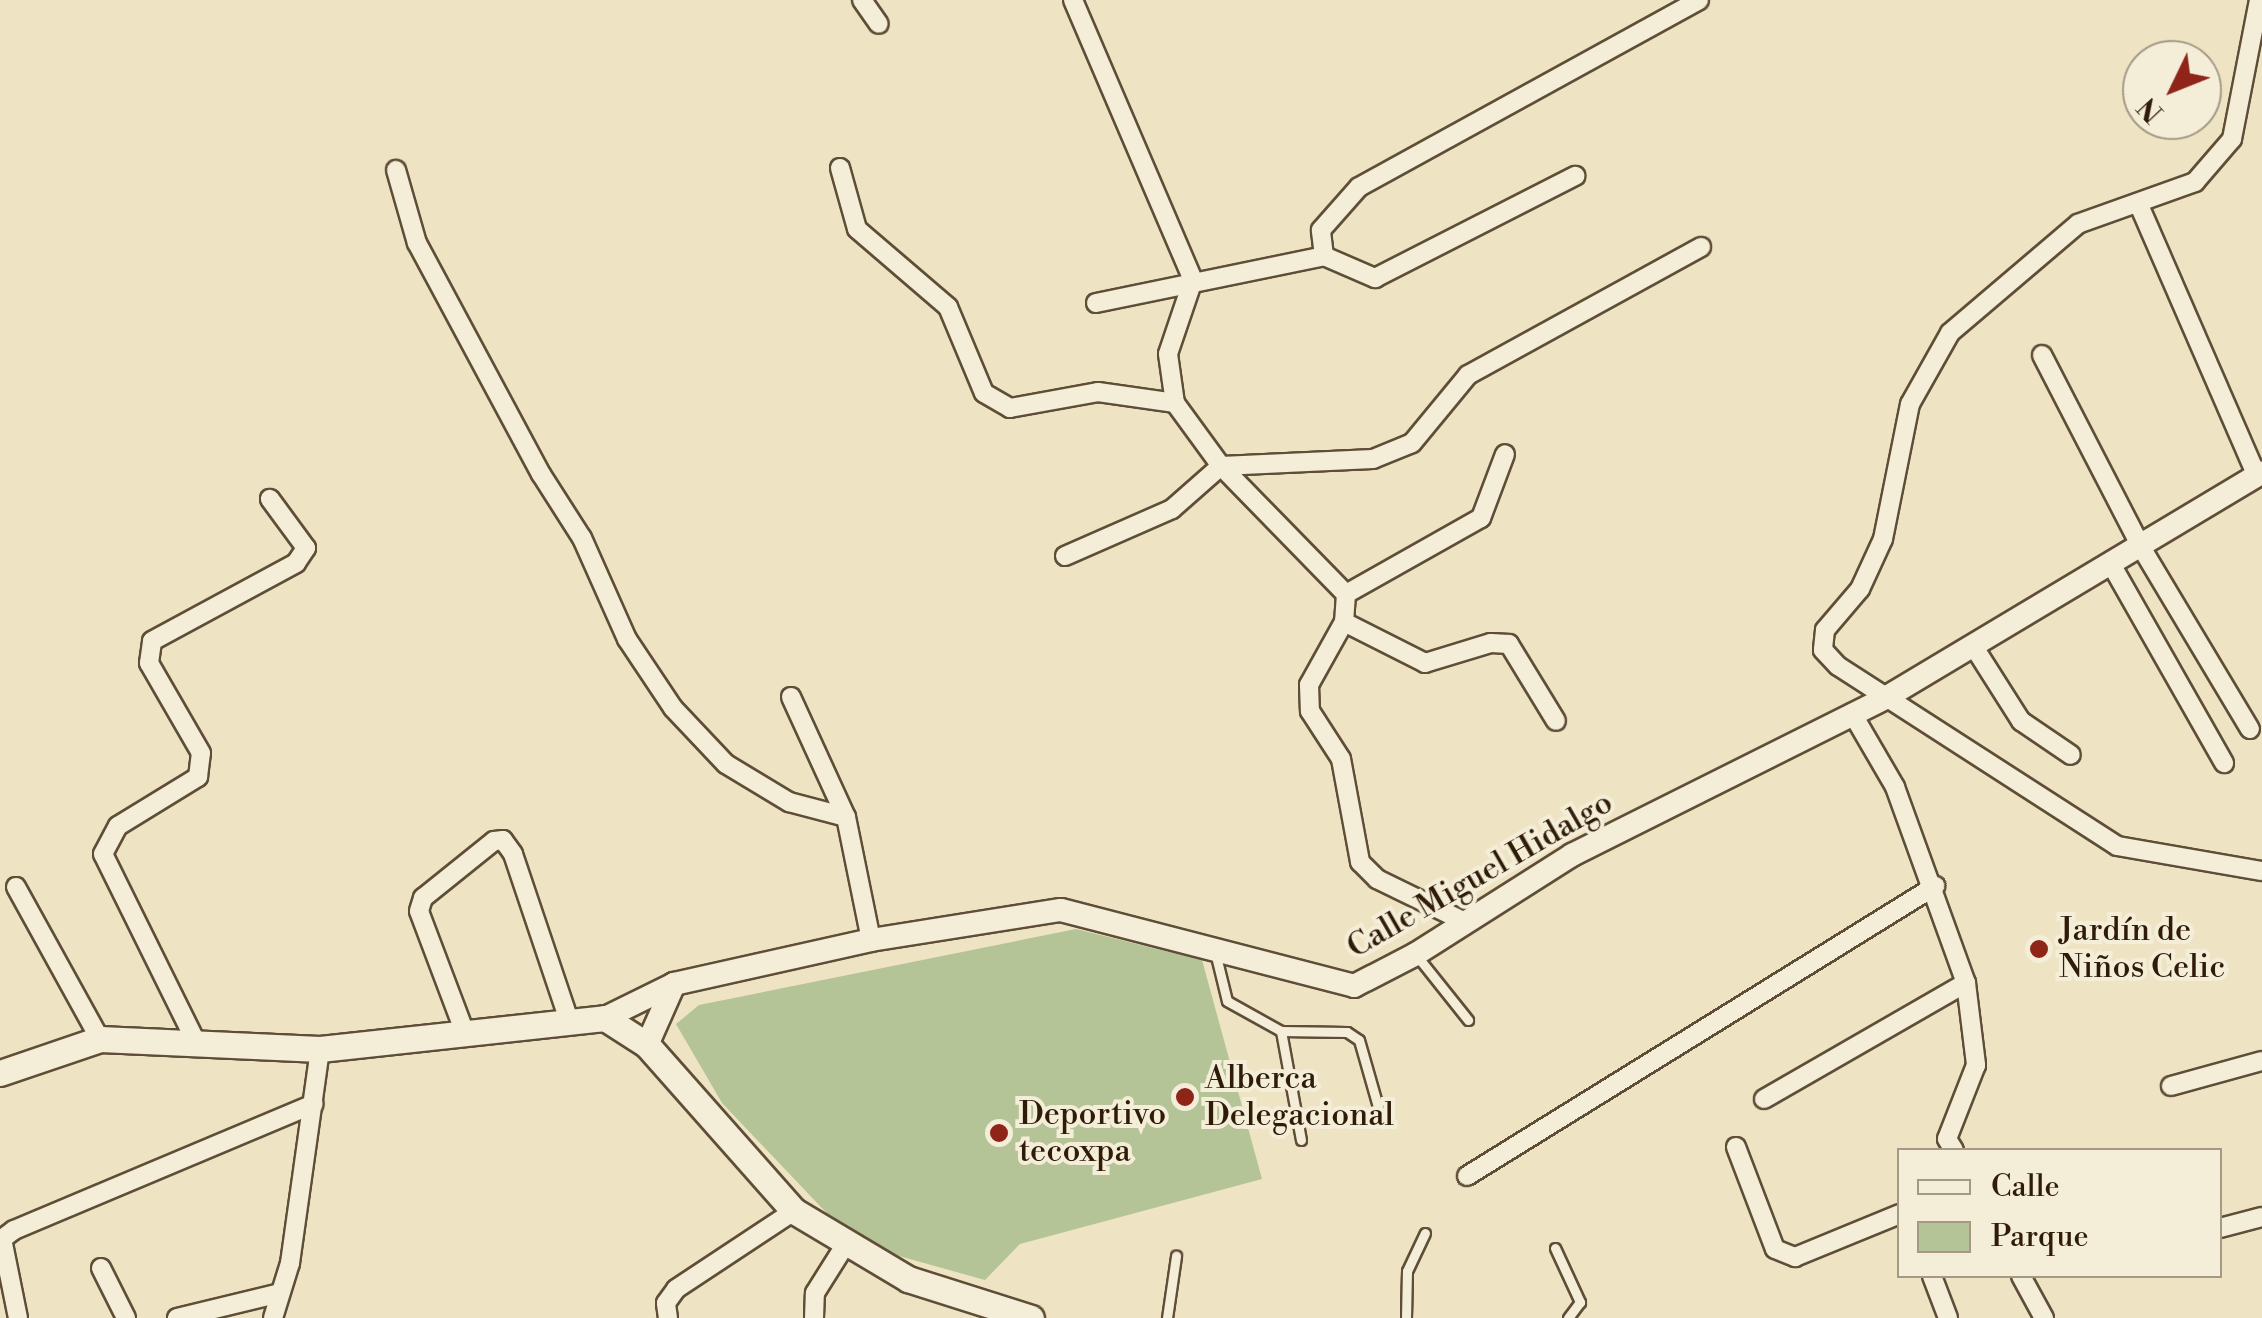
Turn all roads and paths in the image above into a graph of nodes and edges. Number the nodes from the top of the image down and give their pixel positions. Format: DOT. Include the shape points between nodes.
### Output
graph roads {
  1 [pos="862,0"];
  2 [pos="1073,0"];
  3 [pos="1699,0"];
  4 [pos="2259,0"];
  5 [pos="878,24"];
  6 [pos="840,168"];
  7 [pos="396,170"];
  8 [pos="1575,176"];
  9 [pos="2138,205"];
  10 [pos="1701,246"];
  11 [pos="1324,256"];
  12 [pos="1194,280"];
  13 [pos="1096,303"];
  14 [pos="2042,355"];
  15 [pos="1175,402"];
  16 [pos="1505,454"];
  17 [pos="1221,466"];
  18 [pos="2260,475"];
  19 [pos="270,498"];
  20 [pos="2141,547"];
  21 [pos="1065,556"];
  22 [pos="2110,564"];
  23 [pos="1346,594"];
  24 [pos="1344,622"];
  25 [pos="1974,647"];
  26 [pos="792,697"];
  27 [pos="1887,697"];
  28 [pos="1852,713"];
  29 [pos="1556,722"];
  30 [pos="2250,729"];
  31 [pos="2071,754"];
  32 [pos="2224,764"];
  33 [pos="846,817"];
  34 [pos="2262,871"];
  35 [pos="16,886"];
  36 [pos="1935,886"];
  37 [pos="1463,921"];
  38 [pos="871,940"];
  39 [pos="1215,952"];
  40 [pos="1416,954"];
  41 [pos="1966,983"];
  42 [pos="674,984"];
  43 [pos="605,1018"];
  44 [pos="570,1020"];
  45 [pos="1468,1020"];
  46 [pos="1281,1030"];
  47 [pos="465,1033"];
  48 [pos="100,1040"];
  49 [pos="197,1044"];
  50 [pos="647,1045"];
  51 [pos="320,1049"];
  52 [pos="2262,1061"];
  53 [pos="0,1073"];
  54 [pos="2172,1086"];
  55 [pos="1764,1099"];
  56 [pos="314,1104"];
  57 [pos="1382,1121"];
  58 [pos="1301,1140"];
  59 [pos="1736,1148"];
  60 [pos="1953,1148"];
  61 [pos="1467,1176"];
  62 [pos="794,1211"];
  63 [pos="1897,1215"];
  64 [pos="2262,1217"];
  65 [pos="2222,1227"];
  66 [pos="1425,1233"];
  67 [pos="847,1242"];
  68 [pos="1554,1248"];
  69 [pos="1176,1256"];
  70 [pos="101,1268"];
  71 [pos="1933,1278"];
  72 [pos="2022,1278"];
  73 [pos="276,1294"];
  74 [pos="18,1318"];
  75 [pos="126,1318"];
  76 [pos="178,1318"];
  77 [pos="274,1318"];
  78 [pos="668,1318"];
  79 [pos="814,1318"];
  80 [pos="1031,1318"];
  81 [pos="1167,1318"];
  82 [pos="1406,1318"];
  83 [pos="1568,1318"];
  84 [pos="1948,1318"];
  85 [pos="2044,1318"];
  1 -- 5 [label="street"];
  2 -- 12 [label="street"];
  3 -- 11 [label="street" via="1359,187 1321,230"];
  4 -- 9 [label="street" via="2232,139 2195,182"];
  6 -- 15 [label="street" via="857,229 948,307 984,393 1010,408 1098,392"];
  7 -- 33 [label="street" via="417,243 582,538 628,639 673,708 726,764 790,802"];
  8 -- 11 [label="street" via="1375,278"];
  9 -- 18 [label="street"];
  9 -- 27 [label="street" via="2078,224 2011,276 1950,333 1910,404 1884,539 1860,589 1826,630 1823,650"];
  10 -- 17 [label="street" via="1468,374 1412,444 1373,460"];
  11 -- 12 [label="street"];
  12 -- 13 [label="street"];
  12 -- 15 [label="street" via="1168,354"];
  14 -- 20 [label="street"];
  15 -- 17 [label="street"];
  16 -- 23 [label="street" via="1482,518"];
  17 -- 21 [label="street" via="1172,509"];
  17 -- 23 [label="street"];
  18 -- 20 [label="street, Calle Miguel Hidalgo"];
  19 -- 49 [label="street" via="306,548 296,564 152,641 149,663 201,753 198,777 118,826 103,854"];
  20 -- 22 [label="street, Calle Miguel Hidalgo"];
  20 -- 30 [label="street"];
  22 -- 25 [label="street, Calle Miguel Hidalgo"];
  22 -- 32 [label="street"];
  23 -- 24 [label="street"];
  24 -- 29 [label="street" via="1426,663 1491,642 1510,644"];
  24 -- 37 [label="street" via="1308,686 1340,758 1360,862 1377,879"];
  25 -- 27 [label="street, Calle Miguel Hidalgo"];
  25 -- 31 [label="street" via="2021,720"];
  26 -- 33 [label="street"];
  27 -- 28 [label="street, Calle Miguel Hidalgo"];
  27 -- 34 [label="street" via="2117,846"];
  28 -- 36 [label="street" via="1895,787"];
  28 -- 37 [label="street, Calle Miguel Hidalgo" via="1572,855"];
  33 -- 38 [label="street"];
  35 -- 48 [label="street"];
  36 -- 41 [label="street"];
  36 -- 61 [label="street"];
  37 -- 40 [label="street, Calle Miguel Hidalgo"];
  38 -- 39 [label="street, Calle Miguel Hidalgo" via="1061,910"];
  38 -- 42 [label="street, Calle Miguel Hidalgo"];
  39 -- 40 [label="street, Calle Miguel Hidalgo" via="1354,986"];
  39 -- 46 [label="lane" via="1227,1001"];
  40 -- 45 [label="lane"];
  41 -- 55 [label="street"];
  41 -- 60 [label="street" via="1976,1064 1947,1138"];
  42 -- 43 [label="street, Calle Miguel Hidalgo"];
  42 -- 50 [label="street"];
  43 -- 44 [label="main road"];
  43 -- 50 [label="main road"];
  44 -- 47 [label="main road"];
  44 -- 47 [label="street" via="513,854 503,840 494,841 423,898 419,911"];
  46 -- 57 [label="lane" via="1347,1032 1359,1040"];
  46 -- 58 [label="lane"];
  47 -- 51 [label="main road"];
  48 -- 49 [label="main road"];
  48 -- 53 [label="main road"];
  49 -- 51 [label="main road"];
  50 -- 62 [label="main road"];
  51 -- 56 [label="street"];
  52 -- 54 [label="street"];
  56 -- 73 [label="street" via="290,1263"];
  56 -- 74 [label="street" via="14,1230 2,1239"];
  59 -- 63 [label="street" via="1774,1248 1795,1256"];
  62 -- 67 [label="main road"];
  62 -- 78 [label="street" via="676,1290 666,1303"];
  64 -- 65 [label="street"];
  66 -- 82 [label="lane" via="1407,1271"];
  67 -- 79 [label="street" via="815,1292"];
  67 -- 80 [label="main road" via="908,1278"];
  68 -- 83 [label="lane" via="1580,1302"];
  69 -- 81 [label="lane"];
  70 -- 75 [label="street"];
  71 -- 84 [label="street"];
  72 -- 85 [label="street"];
  73 -- 76 [label="street"];
  73 -- 77 [label="street"];
}
